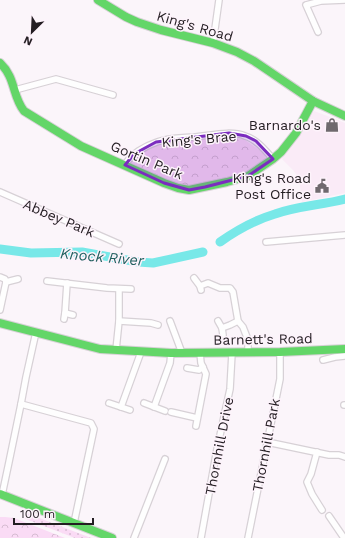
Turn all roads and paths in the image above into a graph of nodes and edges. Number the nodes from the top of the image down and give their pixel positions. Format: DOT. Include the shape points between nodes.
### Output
graph roads {
  1 [pos="98,0"];
  2 [pos="219,0"];
  3 [pos="345,0"];
  4 [pos="318,32"];
  5 [pos="213,43"];
  6 [pos="0,63"];
  7 [pos="15,90"];
  8 [pos="113,95"];
  9 [pos="312,101"];
  10 [pos="345,116"];
  11 [pos="273,159"];
  12 [pos="125,165"];
  13 [pos="0,192"];
  14 [pos="345,235"];
  15 [pos="266,242"];
  16 [pos="119,244"];
  17 [pos="0,277"];
  18 [pos="194,278"];
  19 [pos="18,279"];
  20 [pos="47,281"];
  21 [pos="6,282"];
  22 [pos="67,283"];
  23 [pos="119,289"];
  24 [pos="131,289"];
  25 [pos="0,310"];
  26 [pos="65,313"];
  27 [pos="73,315"];
  28 [pos="64,319"];
  29 [pos="119,321"];
  30 [pos="218,321"];
  31 [pos="238,321"];
  32 [pos="170,322"];
  33 [pos="0,323"];
  34 [pos="158,325"];
  35 [pos="222,328"];
  36 [pos="36,332"];
  37 [pos="223,335"];
  38 [pos="345,349"];
  39 [pos="116,350"];
  40 [pos="141,352"];
  41 [pos="248,352"];
  42 [pos="280,352"];
  43 [pos="171,353"];
  44 [pos="182,353"];
  45 [pos="200,353"];
  46 [pos="232,353"];
  47 [pos="345,356"];
  48 [pos="322,360"];
  49 [pos="187,368"];
  50 [pos="203,368"];
  51 [pos="109,403"];
  52 [pos="144,403"];
  53 [pos="22,404"];
  54 [pos="121,407"];
  55 [pos="154,407"];
  56 [pos="130,410"];
  57 [pos="197,418"];
  58 [pos="196,426"];
  59 [pos="267,442"];
  60 [pos="317,452"];
  61 [pos="345,457"];
  62 [pos="165,459"];
  63 [pos="1,495"];
  64 [pos="322,510"];
  65 [pos="329,516"];
  66 [pos="74,523"];
  67 [pos="112,538"];
  68 [pos="134,538"];
  69 [pos="201,538"];
  70 [pos="250,538"];
  71 [pos="344,538"];
  1 -- 5 [label="main road, King's Road" via="137,22"];
  2 -- 5 [label="street"];
  3 -- 4 [label="street" via="321,1 306,5"];
  5 -- 9 [label="main road, King's Road" via="254,61"];
  6 -- 7 [label="main road, Gortin Park" via="10,75"];
  7 -- 8 [label="street" via="56,79"];
  7 -- 12 [label="main road, Gortin Park" via="19,105 24,111 81,146"];
  9 -- 10 [label="main road, King's Road"];
  9 -- 11 [label="main road, Gortin Park" via="296,133"];
  11 -- 12 [label="main road, Gortin Park" via="248,176 189,190 164,183"];
  11 -- 12 [label="street, King's Brae" via="256,142 246,136 230,133 156,142 134,154"];
  13 -- 16 [label="street, Abbey Park"];
  14 -- 15 [label="street"];
  17 -- 21 [label="street"];
  18 -- 31 [label="street" via="200,288 208,283 220,288 230,288"];
  19 -- 21 [label="street"];
  20 -- 22 [label="street"];
  21 -- 25 [label="street"];
  22 -- 23 [label="street"];
  22 -- 26 [label="street"];
  23 -- 24 [label="street"];
  23 -- 29 [label="street"];
  26 -- 27 [label="street"];
  26 -- 28 [label="street"];
  29 -- 34 [label="street" via="151,320"];
  29 -- 39 [label="street"];
  30 -- 35 [label="street"];
  31 -- 35 [label="street"];
  31 -- 41 [label="street" via="248,340"];
  32 -- 44 [label="street"];
  33 -- 36 [label="main road, Barnett's Road"];
  35 -- 37 [label="street"];
  36 -- 39 [label="main road, Barnett's Road" via="100,349"];
  36 -- 53 [label="street"];
  38 -- 42 [label="main road, Barnett's Road"];
  39 -- 40 [label="main road, Barnett's Road"];
  40 -- 43 [label="main road, Barnett's Road"];
  40 -- 54 [label="street"];
  41 -- 42 [label="main road, Barnett's Road"];
  41 -- 46 [label="main road, Barnett's Road"];
  42 -- 59 [label="street, Thornhill Park" via="280,379"];
  43 -- 44 [label="main road, Barnett's Road"];
  43 -- 55 [label="street" via="170,363"];
  44 -- 45 [label="main road, Barnett's Road"];
  45 -- 46 [label="main road, Barnett's Road"];
  45 -- 50 [label="street"];
  46 -- 69 [label="street, Thornhill Drive" via="230,389"];
  47 -- 48 [label="street"];
  49 -- 50 [label="street"];
  50 -- 57 [label="street" via="206,374"];
  51 -- 54 [label="street"];
  52 -- 55 [label="street"];
  53 -- 63 [label="street"];
  53 -- 66 [label="street" via="91,423 94,428"];
  54 -- 56 [label="street"];
  55 -- 57 [label="street"];
  57 -- 58 [label="street"];
  59 -- 60 [label="street"];
  59 -- 70 [label="street, Thornhill Park"];
  60 -- 61 [label="street"];
  60 -- 64 [label="street" via="307,482"];
  62 -- 68 [label="street"];
  63 -- 66 [label="main road"];
  65 -- 71 [label="street"];
  66 -- 67 [label="main road"];
}
